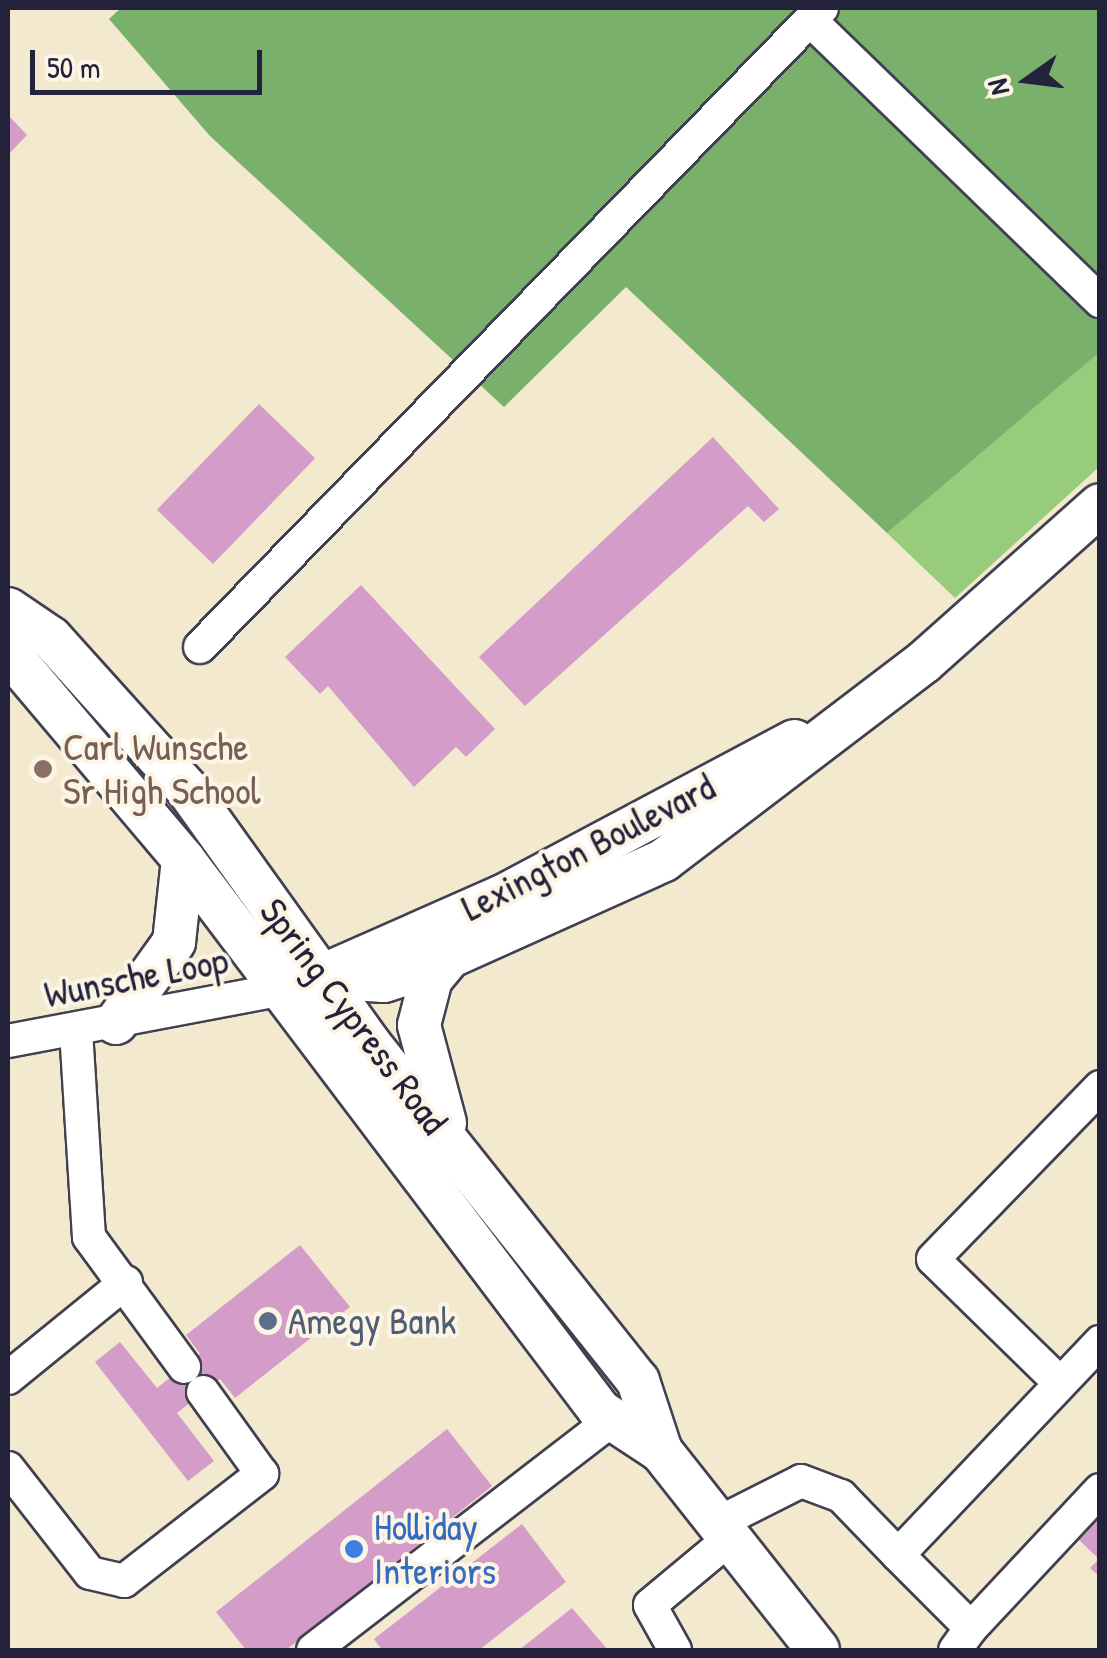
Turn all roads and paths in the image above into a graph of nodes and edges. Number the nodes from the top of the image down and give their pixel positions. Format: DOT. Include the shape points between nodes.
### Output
graph roads {
  1 [pos="816,14"];
  2 [pos="1100,301"];
  3 [pos="1100,504"];
  4 [pos="8,608"];
  5 [pos="8,636"];
  6 [pos="200,647"];
  7 [pos="854,716"];
  8 [pos="183,859"];
  9 [pos="448,960"];
  10 [pos="321,977"];
  11 [pos="278,990"];
  12 [pos="96,1027"];
  13 [pos="8,1041"];
  14 [pos="1100,1087"];
  15 [pos="455,1149"];
  16 [pos="126,1282"];
  17 [pos="1100,1342"];
  18 [pos="8,1378"];
  19 [pos="1060,1384"];
  20 [pos="613,1420"];
  21 [pos="661,1452"];
  22 [pos="8,1468"];
  23 [pos="1100,1490"];
  24 [pos="722,1532"];
  25 [pos="898,1556"];
  26 [pos="963,1639"];
  27 [pos="313,1650"];
  28 [pos="674,1650"];
  29 [pos="818,1650"];
  1 -- 2 [label="street"];
  1 -- 6 [label="street"];
  3 -- 7 [label="main road, Lexington Boulevard" via="1018,586"];
  4 -- 10 [label="main road, Spring Cypress Road" via="51,638 188,790"];
  5 -- 8 [label="main road, Spring Cypress Road" via="20,666"];
  7 -- 9 [label="main road, Lexington Boulevard" via="664,860"];
  7 -- 10 [label="main road, Lexington Boulevard" via="503,896"];
  8 -- 11 [label="main road, Spring Cypress Road"];
  8 -- 12 [label="main road" via="174,942"];
  9 -- 10 [label="main road, Lexington Boulevard" via="384,981"];
  9 -- 15 [label="main road" via="431,980 419,1024"];
  10 -- 11 [label="main road, Lexington Boulevard"];
  10 -- 15 [label="main road, Spring Cypress Road"];
  11 -- 12 [label="street, Wunsche Loop"];
  11 -- 20 [label="main road, Spring Cypress Road"];
  12 -- 13 [label="street, Wunsche Loop"];
  12 -- 16 [label="street" via="89,1237 99,1262"];
  14 -- 19 [label="street" via="933,1259"];
  15 -- 21 [label="main road, Spring Cypress Road" via="638,1381"];
  16 -- 18 [label="street"];
  16 -- 22 [label="street" via="262,1474 124,1581 90,1573"];
  17 -- 19 [label="street"];
  19 -- 25 [label="street"];
  20 -- 21 [label="main road, Spring Cypress Road"];
  20 -- 27 [label="street"];
  21 -- 24 [label="main road, Spring Cypress Road"];
  23 -- 26 [label="street"];
  24 -- 25 [label="street" via="802,1481 841,1496"];
  24 -- 28 [label="street" via="650,1604"];
  24 -- 29 [label="main road, Spring Cypress Road"];
  25 -- 26 [label="street"];
}
